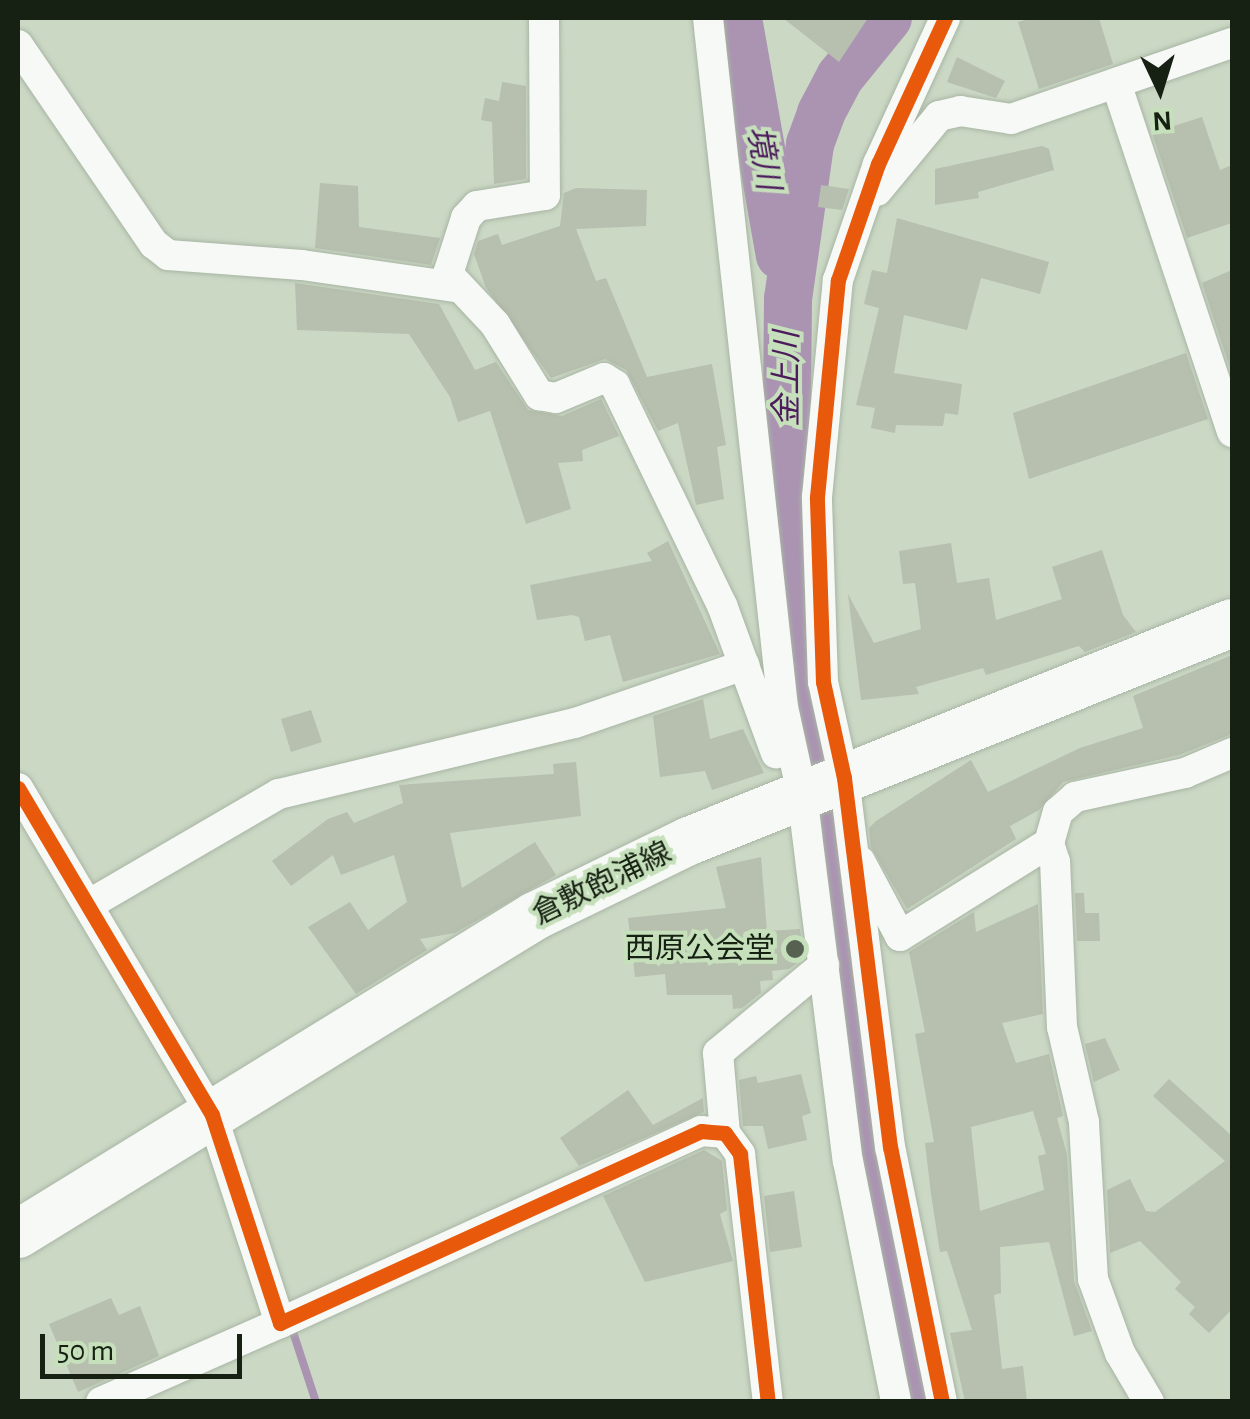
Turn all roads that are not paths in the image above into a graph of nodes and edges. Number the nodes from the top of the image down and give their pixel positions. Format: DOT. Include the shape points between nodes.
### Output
graph roads {
  1 [pos="544,18"];
  2 [pos="708,18"];
  3 [pos="945,18"];
  4 [pos="1232,43"];
  5 [pos="18,45"];
  6 [pos="1116,83"];
  7 [pos="868,200"];
  8 [pos="454,287"];
  9 [pos="1232,432"];
  10 [pos="1232,623"];
  11 [pos="744,665"];
  12 [pos="1232,753"];
  13 [pos="813,784"];
  14 [pos="18,788"];
  15 [pos="1049,842"];
  16 [pos="854,850"];
  17 [pos="88,905"];
  18 [pos="824,965"];
  19 [pos="212,1114"];
  20 [pos="725,1133"];
  21 [pos="18,1234"];
  22 [pos="280,1323"];
  23 [pos="100,1402"];
  24 [pos="768,1402"];
  25 [pos="896,1402"];
  26 [pos="942,1402"];
  27 [pos="1150,1402"];
  1 -- 8 [label="street" via="545,194 477,206 452,256"];
  2 -- 13 [label="street"];
  3 -- 7 [label="street"];
  4 -- 6 [label="street"];
  5 -- 8 [label="street" via="168,255"];
  6 -- 7 [label="street" via="1011,119 960,111 939,116"];
  6 -- 9 [label="street"];
  7 -- 13 [label="street" via="838,280 817,497 823,682"];
  8 -- 11 [label="street" via="494,324 540,395 556,398 604,378 615,385 722,605"];
  10 -- 13 [label="main road, 倉敷飽浦線"];
  11 -- 13 [label="street" via="782,768"];
  11 -- 17 [label="street" via="576,723 279,794"];
  12 -- 15 [label="street" via="1186,773 1076,796 1058,812"];
  13 -- 16 [label="street"];
  13 -- 18 [label="street"];
  13 -- 19 [label="main road, 倉敷飽浦線" via="535,916"];
  14 -- 17 [label="street"];
  15 -- 16 [label="street" via="900,936"];
  15 -- 27 [label="street" via="1056,862 1062,1027 1084,1122 1093,1279 1120,1352"];
  16 -- 26 [label="street" via="890,1147"];
  17 -- 19 [label="street"];
  18 -- 20 [label="street" via="718,1054"];
  18 -- 25 [label="street" via="848,1161"];
  19 -- 21 [label="main road, 倉敷飽浦線"];
  19 -- 22 [label="street"];
  20 -- 22 [label="street" via="700,1130"];
  20 -- 24 [label="street" via="740,1154"];
  22 -- 23 [label="street"];
}
